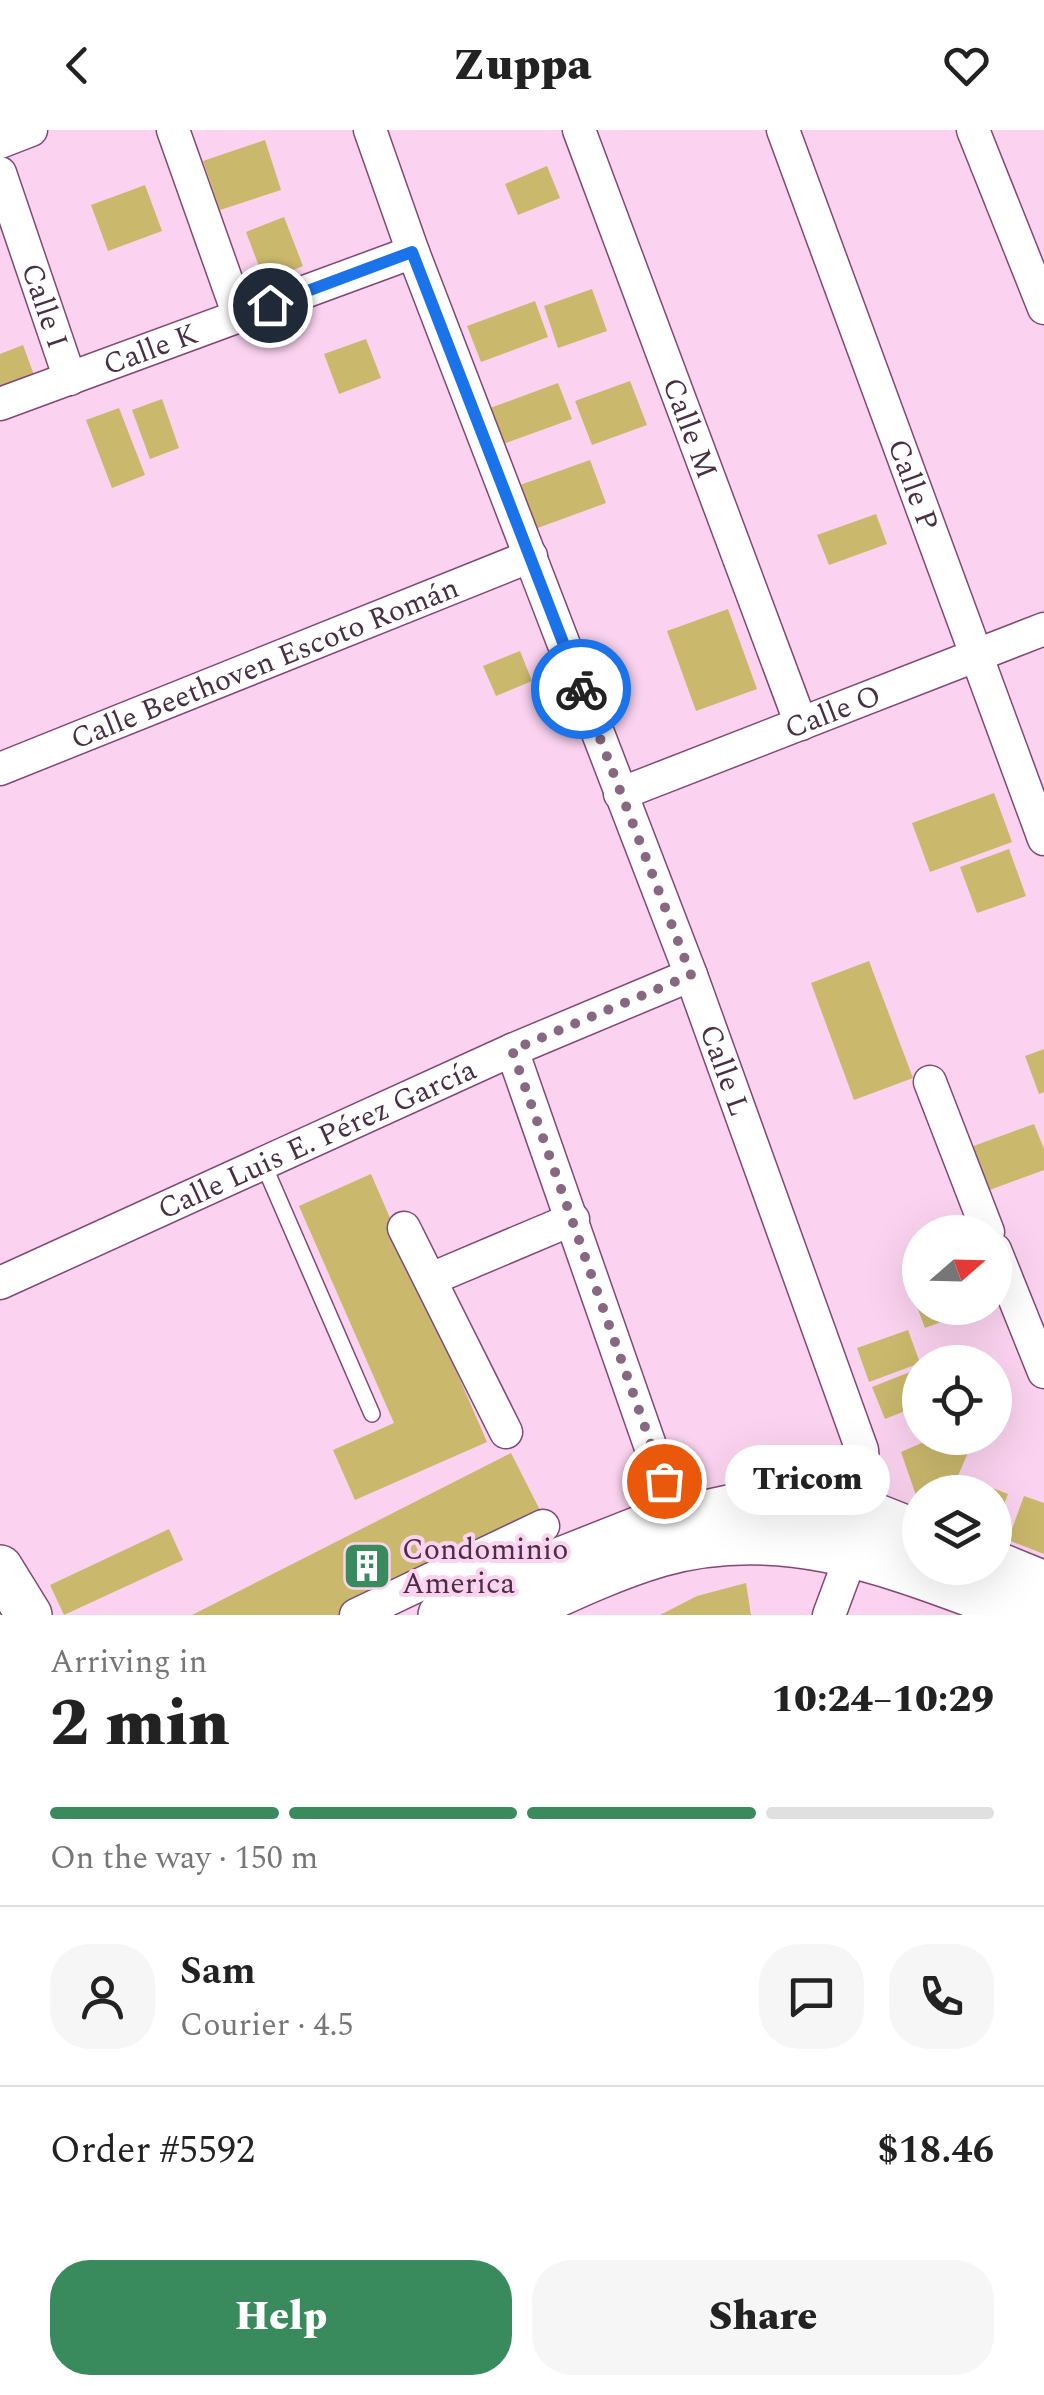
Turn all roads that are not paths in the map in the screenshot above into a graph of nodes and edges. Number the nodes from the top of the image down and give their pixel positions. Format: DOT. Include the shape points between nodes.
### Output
graph roads {
  1 [pos="31,130"];
  2 [pos="174,130"];
  3 [pos="370,130"];
  4 [pos="579,130"];
  5 [pos="783,130"];
  6 [pos="973,130"];
  7 [pos="0,142"];
  8 [pos="0,173"];
  9 [pos="412,252"];
  10 [pos="1035,258"];
  11 [pos="1044,308"];
  12 [pos="239,316"];
  13 [pos="70,379"];
  14 [pos="0,404"];
  15 [pos="531,556"];
  16 [pos="1044,629"];
  17 [pos="974,656"];
  18 [pos="801,724"];
  19 [pos="0,770"];
  20 [pos="620,794"];
  21 [pos="1044,839"];
  22 [pos="691,975"];
  23 [pos="512,1050"];
  24 [pos="930,1082"];
  25 [pos="264,1163"];
  26 [pos="981,1215"];
  27 [pos="572,1220"];
  28 [pos="404,1228"];
  29 [pos="431,1279"];
  30 [pos="0,1283"];
  31 [pos="1012,1292"];
  32 [pos="1044,1372"];
  33 [pos="372,1414"];
  34 [pos="506,1432"];
  35 [pos="542,1526"];
  36 [pos="681,1533"];
  37 [pos="860,1533"];
  38 [pos="902,1534"];
  39 [pos="0,1568"];
  40 [pos="1012,1571"];
  41 [pos="1044,1584"];
  42 [pos="504,1588"];
  43 [pos="29,1615"];
  44 [pos="356,1615"];
  45 [pos="440,1615"];
  46 [pos="829,1615"];
  47 [pos="1028,1615"];
  1 -- 7 [label="street"];
  2 -- 12 [label="street"];
  3 -- 9 [label="street, Calle L"];
  4 -- 18 [label="street, Calle M"];
  5 -- 17 [label="street, Calle P"];
  6 -- 10 [label="street"];
  8 -- 13 [label="street, Calle I"];
  9 -- 12 [label="street, Calle K"];
  9 -- 15 [label="street, Calle L"];
  10 -- 11 [label="street"];
  12 -- 13 [label="street, Calle K"];
  13 -- 14 [label="street, Calle K"];
  15 -- 19 [label="street, Calle Beethoven Escoto Román"];
  15 -- 20 [label="street, Calle L"];
  16 -- 17 [label="street, Calle O"];
  17 -- 18 [label="street, Calle O"];
  17 -- 21 [label="street, Calle P"];
  18 -- 20 [label="street, Calle O"];
  20 -- 22 [label="street, Calle L"];
  22 -- 23 [label="street, Calle Luis E. Pérez García"];
  22 -- 37 [label="street, Calle L" via="862,1450"];
  23 -- 25 [label="street, Calle Luis E. Pérez García"];
  23 -- 27 [label="street"];
  24 -- 26 [label="street"];
  25 -- 30 [label="street, Calle Luis E. Pérez García"];
  25 -- 33 [label="lane"];
  27 -- 29 [label="street"];
  27 -- 36 [label="street"];
  28 -- 29 [label="street"];
  29 -- 34 [label="street"];
  31 -- 32 [label="street"];
  35 -- 42 [label="street"];
  36 -- 37 [label="street" via="729,1508"];
  36 -- 42 [label="street" via="648,1526"];
  37 -- 38 [label="street"];
  37 -- 46 [label="street"];
  37 -- 47 [label="street"];
  39 -- 43 [label="street"];
  40 -- 41 [label="street"];
  42 -- 44 [label="street"];
  42 -- 45 [label="street"];
}
